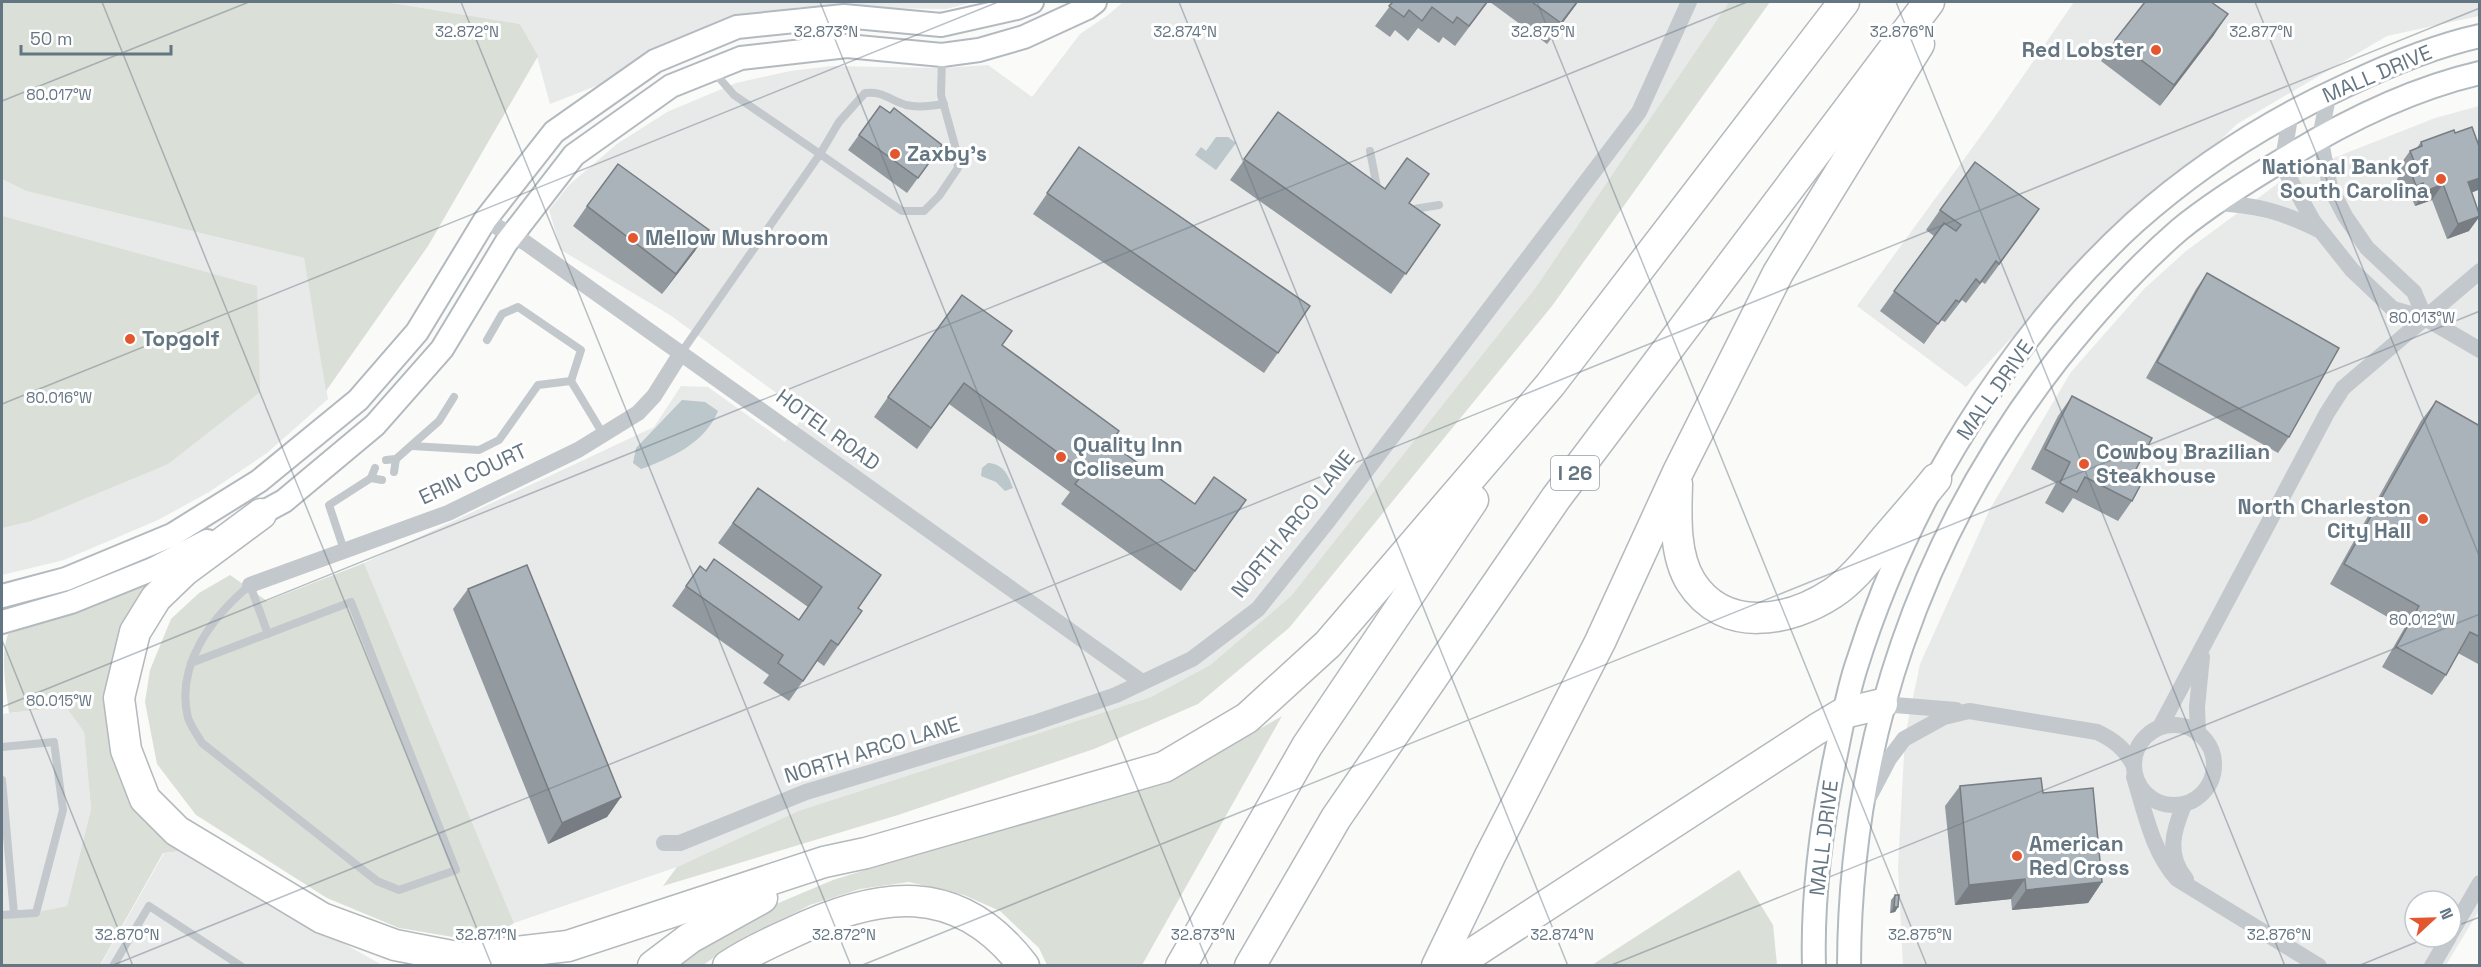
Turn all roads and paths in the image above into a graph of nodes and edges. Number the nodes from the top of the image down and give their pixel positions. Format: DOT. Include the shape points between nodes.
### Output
graph roads {
  1 [pos="1032,2"];
  2 [pos="1095,2"];
  3 [pos="1689,2"];
  4 [pos="1845,2"];
  5 [pos="1929,2"];
  6 [pos="1945,2"];
  7 [pos="2480,36"];
  8 [pos="942,55"];
  9 [pos="712,69"];
  10 [pos="2480,73"];
  11 [pos="2329,93"];
  12 [pos="944,104"];
  13 [pos="2291,112"];
  14 [pos="2320,137"];
  15 [pos="1370,151"];
  16 [pos="820,154"];
  17 [pos="2283,159"];
  18 [pos="1383,191"];
  19 [pos="2214,203"];
  20 [pos="1439,206"];
  21 [pos="1406,208"];
  22 [pos="485,220"];
  23 [pos="2320,230"];
  24 [pos="513,234"];
  25 [pos="2480,271"];
  26 [pos="2425,318"];
  27 [pos="487,340"];
  28 [pos="2480,350"];
  29 [pos="681,353"];
  30 [pos="571,381"];
  31 [pos="1550,385"];
  32 [pos="454,397"];
  33 [pos="603,434"];
  34 [pos="412,446"];
  35 [pos="396,459"];
  36 [pos="386,460"];
  37 [pos="375,468"];
  38 [pos="394,472"];
  39 [pos="1678,472"];
  40 [pos="371,478"];
  41 [pos="1936,479"];
  42 [pos="382,480"];
  43 [pos="261,514"];
  44 [pos="344,550"];
  45 [pos="250,585"];
  46 [pos="2,596"];
  47 [pos="2,622"];
  48 [pos="268,633"];
  49 [pos="2203,648"];
  50 [pos="191,663"];
  51 [pos="1142,682"];
  52 [pos="1882,704"];
  53 [pos="1969,711"];
  54 [pos="1844,713"];
  55 [pos="2160,727"];
  56 [pos="2198,734"];
  57 [pos="2,747"];
  58 [pos="2134,770"];
  59 [pos="2,780"];
  60 [pos="2184,805"];
  61 [pos="1859,816"];
  62 [pos="664,843"];
  63 [pos="866,853"];
  64 [pos="2480,883"];
  65 [pos="2196,892"];
  66 [pos="2463,912"];
  67 [pos="14,914"];
  68 [pos="2,915"];
  69 [pos="2442,949"];
  70 [pos="113,966"];
  71 [pos="241,966"];
  72 [pos="653,966"];
  73 [pos="728,966"];
  74 [pos="1024,966"];
  75 [pos="1181,966"];
  76 [pos="1250,966"];
  77 [pos="1437,966"];
  78 [pos="1454,966"];
  79 [pos="1814,966"];
  80 [pos="1849,966"];
  81 [pos="2319,966"];
  82 [pos="2432,966"];
  1 -- 22 [label="street" via="941,25 844,16 737,27 655,61 554,132"];
  2 -- 8 [label="street" via="1024,37 979,50"];
  3 -- 51 [label="street, NORTH ARCO LANE" via="1639,112 1258,609 1192,659"];
  4 -- 31 [label="highway"];
  5 -- 76 [label="highway, I 26" via="1556,498 1336,818"];
  6 -- 39 [label="highway" via="1778,273"];
  7 -- 11 [label="street, MALL DRIVE" via="2381,69"];
  8 -- 9 [label="street" via="848,46 741,58"];
  8 -- 12 [label="lane"];
  9 -- 16 [label="lane" via="734,95"];
  9 -- 24 [label="street" via="671,86 574,154"];
  10 -- 14 [label="street, MALL DRIVE" via="2400,98"];
  11 -- 13 [label="street, MALL DRIVE"];
  11 -- 14 [label="street"];
  12 -- 16 [label="lane" via="906,105 878,92 865,93"];
  12 -- 16 [label="lane" via="958,168 924,211 902,211"];
  13 -- 17 [label="street"];
  13 -- 41 [label="street, MALL DRIVE" via="2207,165 2111,245 2061,298 2018,353"];
  14 -- 17 [label="street, MALL DRIVE"];
  14 -- 26 [label="street" via="2330,187 2345,216 2367,248 2414,292"];
  15 -- 18 [label="lane" via="1377,187"];
  16 -- 29 [label="lane"];
  17 -- 19 [label="street, MALL DRIVE"];
  17 -- 23 [label="street" via="2288,176"];
  19 -- 23 [label="street" via="2250,205 2288,214"];
  19 -- 52 [label="street, MALL DRIVE" via="2127,279 2032,392 1954,519 1924,584"];
  20 -- 21 [label="lane" via="1409,211"];
  22 -- 24 [label="street, HOTEL ROAD"];
  22 -- 46 [label="street" via="417,332 358,400 260,481 172,535 66,579"];
  23 -- 26 [label="street" via="2352,270 2393,309"];
  24 -- 29 [label="street, HOTEL ROAD"];
  24 -- 43 [label="street" via="442,349 375,424 284,501"];
  25 -- 26 [label="street"];
  26 -- 28 [label="street"];
  26 -- 49 [label="street" via="2343,388"];
  27 -- 30 [label="lane" via="502,314 518,307 581,350"];
  29 -- 33 [label="street, ERIN COURT" via="654,396 638,413"];
  29 -- 51 [label="street, HOTEL ROAD"];
  30 -- 33 [label="lane"];
  30 -- 34 [label="lane" via="538,385 499,440 479,450"];
  31 -- 63 [label="highway" via="1328,644 1247,718 1164,767"];
  31 -- 75 [label="highway" via="1307,746"];
  32 -- 34 [label="lane" via="439,421"];
  33 -- 44 [label="street, ERIN COURT" via="448,513"];
  34 -- 35 [label="lane"];
  35 -- 36 [label="lane"];
  35 -- 38 [label="lane"];
  37 -- 40 [label="lane"];
  39 -- 41 [label="highway" via="1679,547 1691,582 1727,613 1750,618 1788,615 1833,593 1860,570"];
  39 -- 77 [label="highway" via="1600,642"];
  40 -- 42 [label="lane"];
  40 -- 44 [label="lane" via="329,505"];
  41 -- 54 [label="street, MALL DRIVE" via="1875,611"];
  43 -- 47 [label="street" via="153,569 71,602"];
  43 -- 63 [label="highway" via="156,598 135,632 119,698 126,750 145,799 177,831 322,918 395,945 462,958 512,953 568,946 824,862"];
  44 -- 45 [label="street, ERIN COURT"];
  45 -- 48 [label="lane"];
  45 -- 50 [label="lane" via="206,631"];
  48 -- 50 [label="lane"];
  48 -- 50 [label="lane" via="351,602 456,870 399,890 377,881 202,743 189,720 185,689"];
  49 -- 55 [label="street"];
  49 -- 56 [label="street"];
  51 -- 62 [label="street, NORTH ARCO LANE" via="1034,723 806,792 680,843"];
  52 -- 53 [label="street"];
  52 -- 54 [label="highway"];
  52 -- 61 [label="street, MALL DRIVE"];
  53 -- 58 [label="street" via="2097,732 2126,752"];
  53 -- 61 [label="street" via="1944,717 1904,739"];
  54 -- 78 [label="highway"];
  54 -- 79 [label="street, MALL DRIVE" via="1817,872"];
  55 -- 56 [label="street" via="2182,726"];
  55 -- 58 [label="street" via="2143,738 2136,750"];
  56 -- 60 [label="street" via="2212,753 2212,780 2196,799"];
  57 -- 67 [label="lane" via="54,742 63,810 36,913"];
  58 -- 60 [label="street" via="2140,788 2149,797 2160,804"];
  58 -- 65 [label="street" via="2164,865"];
  59 -- 67 [label="lane"];
  60 -- 65 [label="street" via="2172,843 2178,870"];
  61 -- 80 [label="street, MALL DRIVE"];
  63 -- 72 [label="highway" via="756,900 690,938"];
  64 -- 66 [label="street"];
  65 -- 81 [label="street"];
  67 -- 68 [label="lane"];
  69 -- 82 [label="street"];
  70 -- 71 [label="lane" via="149,906"];
  73 -- 74 [label="highway" via="806,925 897,899 953,909 981,922 1006,942"];
}
